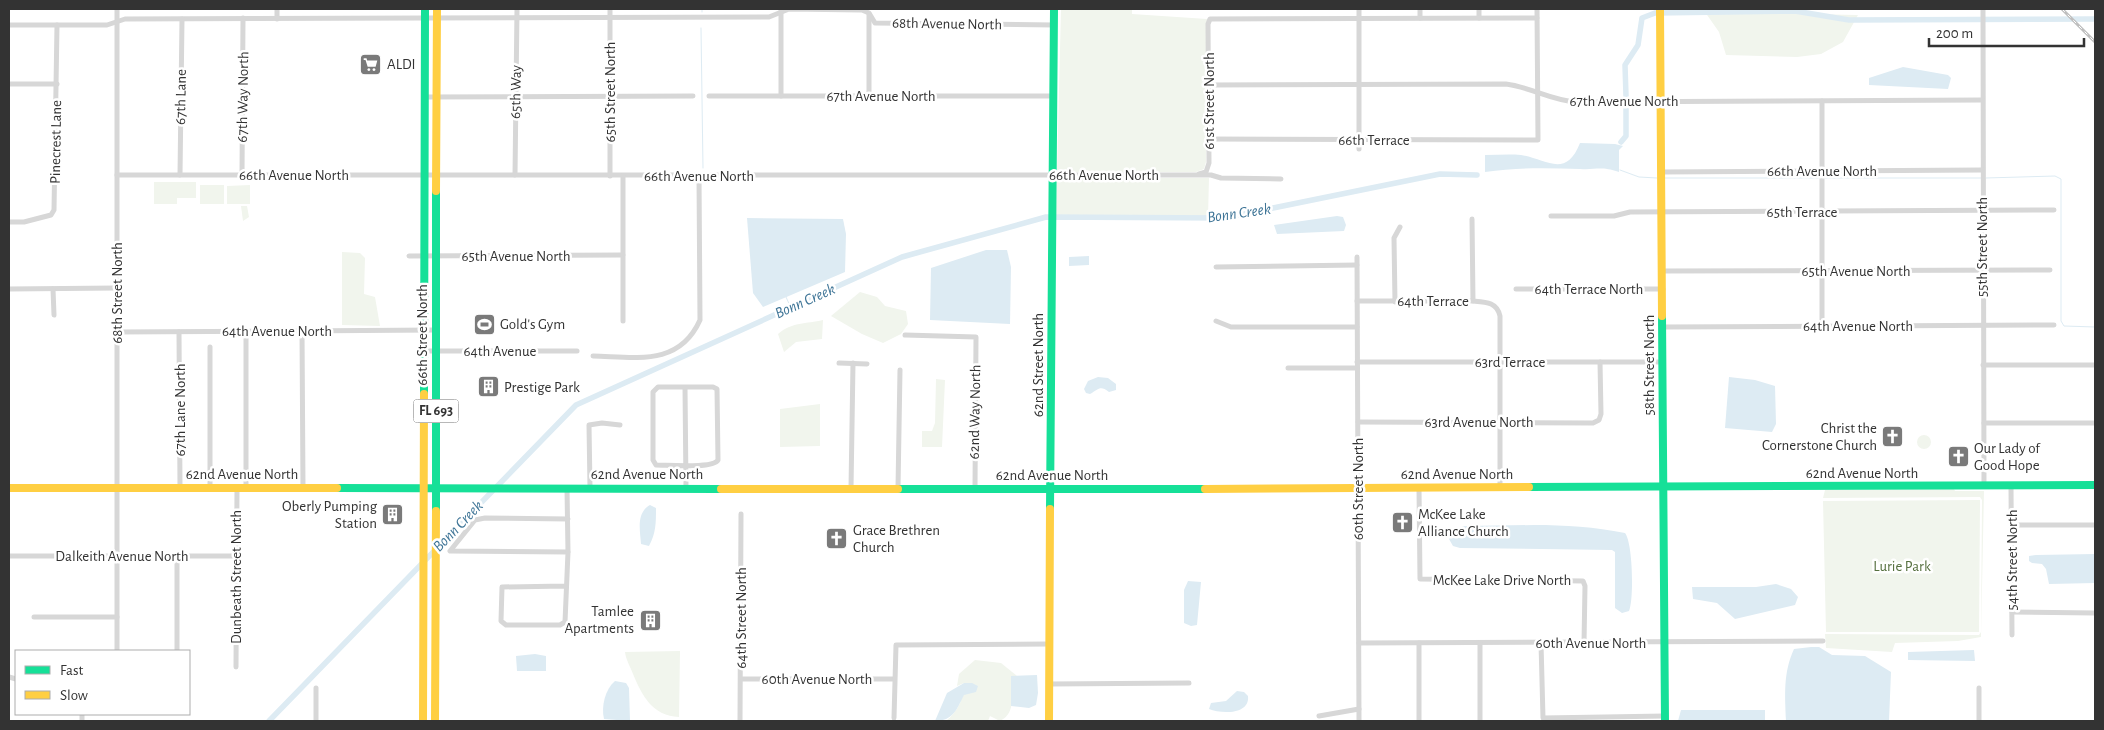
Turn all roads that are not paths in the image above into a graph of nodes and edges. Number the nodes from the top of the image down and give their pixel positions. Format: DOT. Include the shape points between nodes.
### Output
graph roads {
  1 [pos="117,9"];
  2 [pos="277,9"];
  3 [pos="424,9"];
  4 [pos="437,9"];
  5 [pos="517,9"];
  6 [pos="610,9"];
  7 [pos="1054,9"];
  8 [pos="1358,9"];
  9 [pos="1420,9"];
  10 [pos="1479,9"];
  11 [pos="1537,9"];
  12 [pos="1660,9"];
  13 [pos="1983,10"];
  14 [pos="781,11"];
  15 [pos="869,13"];
  16 [pos="244,18"];
  17 [pos="277,18"];
  18 [pos="436,18"];
  19 [pos="517,18"];
  20 [pos="1358,18"];
  21 [pos="1420,18"];
  22 [pos="1479,18"];
  23 [pos="1537,18"];
  24 [pos="182,19"];
  25 [pos="424,19"];
  26 [pos="610,19"];
  27 [pos="117,20"];
  28 [pos="9,25"];
  29 [pos="57,25"];
  30 [pos="1054,25"];
  31 [pos="9,84"];
  32 [pos="57,84"];
  33 [pos="1209,85"];
  34 [pos="1359,85"];
  35 [pos="1538,92"];
  36 [pos="693,96"];
  37 [pos="709,96"];
  38 [pos="781,96"];
  39 [pos="869,96"];
  40 [pos="1053,96"];
  41 [pos="424,97"];
  42 [pos="436,97"];
  43 [pos="516,97"];
  44 [pos="610,97"];
  45 [pos="1982,100"];
  46 [pos="1822,101"];
  47 [pos="1662,102"];
  48 [pos="1209,139"];
  49 [pos="1359,140"];
  50 [pos="1359,149"];
  51 [pos="1982,172"];
  52 [pos="1822,173"];
  53 [pos="117,175"];
  54 [pos="180,175"];
  55 [pos="242,175"];
  56 [pos="436,175"];
  57 [pos="515,175"];
  58 [pos="1053,175"];
  59 [pos="424,176"];
  60 [pos="610,176"];
  61 [pos="623,176"];
  62 [pos="699,176"];
  63 [pos="1196,176"];
  64 [pos="1662,176"];
  65 [pos="1281,180"];
  66 [pos="2054,210"];
  67 [pos="1982,211"];
  68 [pos="1662,212"];
  69 [pos="1822,212"];
  70 [pos="1551,216"];
  71 [pos="1472,219"];
  72 [pos="9,222"];
  73 [pos="1400,227"];
  74 [pos="622,255"];
  75 [pos="409,256"];
  76 [pos="435,256"];
  77 [pos="424,257"];
  78 [pos="1357,257"];
  79 [pos="1357,265"];
  80 [pos="1216,267"];
  81 [pos="1982,270"];
  82 [pos="2050,270"];
  83 [pos="1662,271"];
  84 [pos="1822,271"];
  85 [pos="117,288"];
  86 [pos="54,289"];
  87 [pos="1516,289"];
  88 [pos="1663,289"];
  89 [pos="9,290"];
  90 [pos="1473,301"];
  91 [pos="1357,302"];
  92 [pos="1394,302"];
  93 [pos="54,316"];
  94 [pos="623,321"];
  95 [pos="1216,321"];
  96 [pos="1822,326"];
  97 [pos="1983,326"];
  98 [pos="2054,326"];
  99 [pos="1357,327"];
  100 [pos="1663,327"];
  101 [pos="424,330"];
  102 [pos="436,330"];
  103 [pos="246,331"];
  104 [pos="302,331"];
  105 [pos="117,332"];
  106 [pos="179,332"];
  107 [pos="905,335"];
  108 [pos="210,347"];
  109 [pos="424,351"];
  110 [pos="436,351"];
  111 [pos="577,351"];
  112 [pos="592,356"];
  113 [pos="1357,362"];
  114 [pos="1500,362"];
  115 [pos="1600,362"];
  116 [pos="1663,362"];
  117 [pos="839,363"];
  118 [pos="853,364"];
  119 [pos="867,364"];
  120 [pos="1983,365"];
  121 [pos="2095,365"];
  122 [pos="1288,368"];
  123 [pos="1357,368"];
  124 [pos="900,370"];
  125 [pos="685,387"];
  126 [pos="1358,422"];
  127 [pos="1500,422"];
  128 [pos="1984,423"];
  129 [pos="2095,423"];
  130 [pos="620,425"];
  131 [pos="686,465"];
  132 [pos="2095,485"];
  133 [pos="1984,486"];
  134 [pos="2011,486"];
  135 [pos="424,487"];
  136 [pos="436,487"];
  137 [pos="9,488"];
  138 [pos="117,488"];
  139 [pos="180,488"];
  140 [pos="210,488"];
  141 [pos="237,488"];
  142 [pos="246,488"];
  143 [pos="303,488"];
  144 [pos="567,488"];
  145 [pos="590,488"];
  146 [pos="686,488"];
  147 [pos="851,488"];
  148 [pos="898,488"];
  149 [pos="974,488"];
  150 [pos="1358,488"];
  151 [pos="1419,488"];
  152 [pos="1500,488"];
  153 [pos="1664,488"];
  154 [pos="1052,489"];
  155 [pos="741,514"];
  156 [pos="568,519"];
  157 [pos="2012,525"];
  158 [pos="2095,525"];
  159 [pos="568,552"];
  160 [pos="9,556"];
  161 [pos="117,556"];
  162 [pos="177,556"];
  163 [pos="236,556"];
  164 [pos="565,586"];
  165 [pos="2012,612"];
  166 [pos="2095,613"];
  167 [pos="34,617"];
  168 [pos="117,617"];
  169 [pos="2012,635"];
  170 [pos="1823,641"];
  171 [pos="1358,643"];
  172 [pos="1419,643"];
  173 [pos="1480,643"];
  174 [pos="1542,643"];
  175 [pos="1584,643"];
  176 [pos="1664,643"];
  177 [pos="1049,644"];
  178 [pos="117,650"];
  179 [pos="177,650"];
  180 [pos="236,667"];
  181 [pos="741,679"];
  182 [pos="894,679"];
  183 [pos="1189,683"];
  184 [pos="1050,684"];
  185 [pos="316,688"];
  186 [pos="1979,688"];
  187 [pos="1359,709"];
  188 [pos="1319,716"];
  189 [pos="894,718"];
  190 [pos="1665,719"];
  191 [pos="316,721"];
  192 [pos="423,721"];
  193 [pos="435,721"];
  194 [pos="740,721"];
  195 [pos="1049,721"];
  196 [pos="1359,721"];
  197 [pos="1418,721"];
  198 [pos="1480,721"];
  199 [pos="1979,721"];
  1 -- 27 [label="street, 68th Street North"];
  2 -- 17 [label="street"];
  3 -- 25 [label="street, 66th Street North / FL 693"];
  4 -- 18 [label="street, 66th Street North / FL 693"];
  5 -- 19 [label="street, 65th Way"];
  6 -- 26 [label="street, 65th Street North"];
  7 -- 30 [label="street, 62nd Street North"];
  8 -- 20 [label="street"];
  9 -- 21 [label="street"];
  10 -- 22 [label="street"];
  11 -- 23 [label="street"];
  12 -- 47 [label="street, 58th Street North"];
  13 -- 45 [label="street, 55th Street North"];
  14 -- 15 [label="street, 68th Avenue North" via="862,10"];
  14 -- 26 [label="street, 68th Avenue North" via="769,17"];
  14 -- 38 [label="street"];
  15 -- 30 [label="street, 68th Avenue North" via="875,23"];
  15 -- 39 [label="street"];
  16 -- 17 [label="street, 68th Avenue North"];
  16 -- 24 [label="street, 68th Avenue North"];
  16 -- 55 [label="street, 67th Way North"];
  17 -- 25 [label="street, 68th Avenue North"];
  18 -- 19 [label="street, 68th Avenue North"];
  18 -- 25 [label="street, 68th Avenue North"];
  18 -- 42 [label="street, 66th Street North / FL 693"];
  19 -- 26 [label="street, 68th Avenue North"];
  19 -- 43 [label="street, 65th Way"];
  20 -- 21 [label="street"];
  20 -- 33 [label="street, 61st Street North" via="1210,19"];
  20 -- 34 [label="street"];
  21 -- 22 [label="street"];
  22 -- 23 [label="street"];
  23 -- 35 [label="street"];
  24 -- 27 [label="street, 68th Avenue North"];
  24 -- 54 [label="street, 67th Lane"];
  25 -- 41 [label="street, 66th Street North / FL 693"];
  26 -- 44 [label="street, 65th Street North"];
  27 -- 29 [label="street, 68th Avenue North" via="107,25"];
  27 -- 53 [label="street, 68th Street North"];
  28 -- 29 [label="street, 68th Avenue North"];
  29 -- 32 [label="street, Pinecrest Lane"];
  30 -- 40 [label="street, 62nd Street North"];
  31 -- 32 [label="street"];
  32 -- 72 [label="street, Pinecrest Lane" via="54,210 52,215 39,219"];
  33 -- 34 [label="street, 67th Avenue North"];
  33 -- 48 [label="street, 61st Street North"];
  34 -- 35 [label="street, 67th Avenue North" via="1506,84"];
  34 -- 49 [label="street"];
  35 -- 47 [label="street, 67th Avenue North" via="1566,101"];
  35 -- 49 [label="street, 66th Terrace" via="1538,140"];
  36 -- 44 [label="street"];
  37 -- 38 [label="street, 67th Avenue North"];
  38 -- 39 [label="street, 67th Avenue North"];
  39 -- 40 [label="street, 67th Avenue North"];
  40 -- 58 [label="street, 62nd Street North"];
  41 -- 42 [label="street"];
  41 -- 59 [label="street, 66th Street North / FL 693"];
  42 -- 43 [label="street"];
  42 -- 56 [label="street, 66th Street North / FL 693"];
  43 -- 44 [label="street"];
  43 -- 57 [label="street, 65th Way"];
  44 -- 60 [label="street, 65th Street North"];
  45 -- 46 [label="street, 67th Avenue North"];
  45 -- 51 [label="street, 55th Street North"];
  46 -- 47 [label="street, 67th Avenue North"];
  46 -- 52 [label="street"];
  47 -- 64 [label="street, 58th Street North"];
  48 -- 49 [label="street, 66th Terrace"];
  48 -- 63 [label="street, 61st Street North" via="1206,172"];
  49 -- 50 [label="street"];
  51 -- 52 [label="street, 66th Avenue North"];
  51 -- 67 [label="street, 55th Street North"];
  52 -- 64 [label="street, 66th Avenue North"];
  52 -- 69 [label="street"];
  53 -- 54 [label="street, 66th Avenue North"];
  53 -- 85 [label="street, 68th Street North"];
  54 -- 55 [label="street, 66th Avenue North"];
  55 -- 59 [label="street, 66th Avenue North"];
  56 -- 57 [label="street, 66th Avenue North"];
  56 -- 59 [label="street, 66th Avenue North"];
  56 -- 76 [label="street, 66th Street North / FL 693"];
  57 -- 60 [label="street, 66th Avenue North"];
  58 -- 62 [label="street, 66th Avenue North"];
  58 -- 63 [label="street, 66th Avenue North"];
  58 -- 154 [label="street, 62nd Street North"];
  59 -- 77 [label="street, 66th Street North / FL 693"];
  60 -- 61 [label="street, 66th Avenue North"];
  61 -- 62 [label="street, 66th Avenue North"];
  61 -- 74 [label="street"];
  62 -- 112 [label="street" via="700,320 689,336 668,354 653,357"];
  63 -- 65 [label="street, 66th Avenue North"];
  64 -- 68 [label="street, 58th Street North"];
  66 -- 67 [label="street, 65th Terrace"];
  67 -- 69 [label="street, 65th Terrace"];
  67 -- 81 [label="street, 55th Street North"];
  68 -- 69 [label="street, 65th Terrace"];
  68 -- 70 [label="street, 65th Terrace"];
  68 -- 83 [label="street, 58th Street North"];
  69 -- 84 [label="street"];
  71 -- 90 [label="street"];
  73 -- 92 [label="street" via="1394,238"];
  74 -- 76 [label="street, 65th Avenue North"];
  74 -- 94 [label="street"];
  75 -- 77 [label="street, 65th Avenue North"];
  76 -- 77 [label="street, 65th Avenue North"];
  76 -- 102 [label="street, 66th Street North / FL 693"];
  77 -- 101 [label="street, 66th Street North / FL 693"];
  78 -- 79 [label="street, 60th Street North"];
  79 -- 80 [label="street"];
  79 -- 91 [label="street, 60th Street North"];
  81 -- 82 [label="street, 65th Avenue North"];
  81 -- 84 [label="street, 65th Avenue North"];
  81 -- 97 [label="street, 55th Street North"];
  83 -- 84 [label="street, 65th Avenue North"];
  83 -- 88 [label="street, 58th Street North"];
  84 -- 96 [label="street"];
  85 -- 86 [label="street"];
  85 -- 105 [label="street, 68th Street North"];
  86 -- 89 [label="street"];
  86 -- 93 [label="street"];
  87 -- 88 [label="street, 64th Terrace North"];
  88 -- 100 [label="street, 58th Street North"];
  90 -- 92 [label="street, 64th Terrace"];
  90 -- 114 [label="street, 64th Terrace" via="1497,306"];
  91 -- 92 [label="street, 64th Terrace"];
  91 -- 99 [label="street, 60th Street North"];
  95 -- 99 [label="street" via="1231,327"];
  96 -- 97 [label="street, 64th Avenue North"];
  96 -- 100 [label="street, 64th Avenue North"];
  97 -- 98 [label="street, 64th Avenue North"];
  97 -- 120 [label="street, 55th Street North"];
  99 -- 113 [label="street, 60th Street North"];
  100 -- 116 [label="street, 58th Street North"];
  101 -- 102 [label="street, 64th Avenue North"];
  101 -- 104 [label="street, 64th Avenue North"];
  101 -- 109 [label="street, 66th Street North / FL 693"];
  102 -- 110 [label="street, 66th Street North / FL 693"];
  103 -- 104 [label="street, 64th Avenue North"];
  103 -- 106 [label="street, 64th Avenue North"];
  103 -- 142 [label="street"];
  104 -- 143 [label="street"];
  105 -- 106 [label="street, 64th Avenue North"];
  105 -- 138 [label="street, 68th Street North"];
  106 -- 139 [label="street, 67th Lane North"];
  107 -- 149 [label="street, 62nd Way North" via="976,337"];
  108 -- 140 [label="street"];
  109 -- 110 [label="street, 64th Avenue"];
  109 -- 135 [label="street, 66th Street North / FL 693"];
  110 -- 111 [label="street, 64th Avenue"];
  110 -- 136 [label="street, 66th Street North / FL 693"];
  113 -- 114 [label="street, 63rd Terrace"];
  113 -- 123 [label="street, 60th Street North"];
  114 -- 115 [label="street, 63rd Terrace"];
  114 -- 127 [label="street"];
  115 -- 116 [label="street, 63rd Terrace"];
  115 -- 127 [label="street, 63rd Avenue North" via="1600,420"];
  116 -- 153 [label="street, 58th Street North"];
  117 -- 118 [label="street"];
  118 -- 119 [label="street"];
  118 -- 147 [label="street"];
  120 -- 121 [label="street"];
  120 -- 128 [label="street, 55th Street North"];
  122 -- 123 [label="street"];
  123 -- 126 [label="street, 60th Street North"];
  124 -- 148 [label="street"];
  125 -- 131 [label="street"];
  125 -- 131 [label="street" via="717,389 718,450 716,464"];
  125 -- 131 [label="street" via="658,386 653,392 653,460 656,465"];
  126 -- 127 [label="street, 63rd Avenue North"];
  126 -- 150 [label="street, 60th Street North"];
  127 -- 152 [label="street"];
  128 -- 129 [label="street"];
  128 -- 133 [label="street, 55th Street North"];
  130 -- 145 [label="street" via="589,425"];
  131 -- 146 [label="street"];
  132 -- 134 [label="street, 62nd Avenue North"];
  133 -- 134 [label="street, 62nd Avenue North"];
  133 -- 153 [label="street, 62nd Avenue North"];
  134 -- 157 [label="street, 54th Street North"];
  135 -- 136 [label="street, 62nd Avenue North"];
  135 -- 143 [label="street, 62nd Avenue North"];
  135 -- 192 [label="street, 66th Street North / FL 693"];
  136 -- 144 [label="street, 62nd Avenue North"];
  136 -- 193 [label="street, 66th Street North / FL 693"];
  137 -- 138 [label="street, 62nd Avenue North"];
  138 -- 139 [label="street, 62nd Avenue North"];
  138 -- 161 [label="street, 68th Street North"];
  139 -- 140 [label="street, 62nd Avenue North"];
  140 -- 141 [label="street, 62nd Avenue North"];
  141 -- 142 [label="street, 62nd Avenue North"];
  141 -- 163 [label="street, Dunbeath Street North"];
  142 -- 143 [label="street, 62nd Avenue North"];
  144 -- 145 [label="street, 62nd Avenue North"];
  144 -- 156 [label="street"];
  145 -- 146 [label="street, 62nd Avenue North"];
  146 -- 147 [label="street, 62nd Avenue North"];
  147 -- 148 [label="street, 62nd Avenue North"];
  148 -- 149 [label="street, 62nd Avenue North"];
  149 -- 154 [label="street, 62nd Avenue North"];
  150 -- 151 [label="street, 62nd Avenue North"];
  150 -- 154 [label="street, 62nd Avenue North"];
  150 -- 171 [label="street, 60th Street North"];
  151 -- 152 [label="street, 62nd Avenue North"];
  151 -- 175 [label="street, McKee Lake Drive North" via="1420,579 1583,581"];
  152 -- 153 [label="street, 62nd Avenue North"];
  153 -- 176 [label="street, 58th Street North"];
  154 -- 177 [label="street, 62nd Street North"];
  155 -- 181 [label="street, 64th Street North"];
  156 -- 159 [label="street"];
  156 -- 159 [label="street" via="475,520 450,551"];
  157 -- 158 [label="street"];
  157 -- 165 [label="street, 54th Street North"];
  159 -- 164 [label="street"];
  160 -- 161 [label="street, Dalkeith Avenue North"];
  161 -- 162 [label="street, Dalkeith Avenue North"];
  161 -- 168 [label="street, 68th Street North"];
  162 -- 163 [label="street, Dalkeith Avenue North"];
  162 -- 179 [label="street"];
  163 -- 180 [label="street, Dunbeath Street North"];
  164 -- 164 [label="street" via="565,622 560,625 506,625 501,621 502,587"];
  165 -- 166 [label="street"];
  165 -- 169 [label="street, 54th Street North"];
  167 -- 168 [label="street"];
  168 -- 178 [label="street, 68th Street North"];
  170 -- 176 [label="street, 60th Avenue North"];
  171 -- 172 [label="street, 60th Avenue North"];
  171 -- 187 [label="street, 60th Street North"];
  172 -- 173 [label="street, 60th Avenue North"];
  172 -- 197 [label="street"];
  173 -- 174 [label="street, 60th Avenue North"];
  173 -- 198 [label="street"];
  174 -- 175 [label="street, 60th Avenue North"];
  174 -- 190 [label="street" via="1542,718"];
  175 -- 176 [label="street, 60th Avenue North"];
  176 -- 190 [label="street, 58th Street North"];
  177 -- 182 [label="street" via="896,644"];
  177 -- 184 [label="street, 62nd Street North"];
  181 -- 182 [label="street, 60th Avenue North"];
  181 -- 194 [label="street, 64th Street North"];
  182 -- 189 [label="street"];
  183 -- 184 [label="street"];
  184 -- 195 [label="street, 62nd Street North"];
  185 -- 191 [label="street"];
  186 -- 199 [label="street"];
  187 -- 188 [label="street"];
  187 -- 196 [label="street, 60th Street North"];
}
